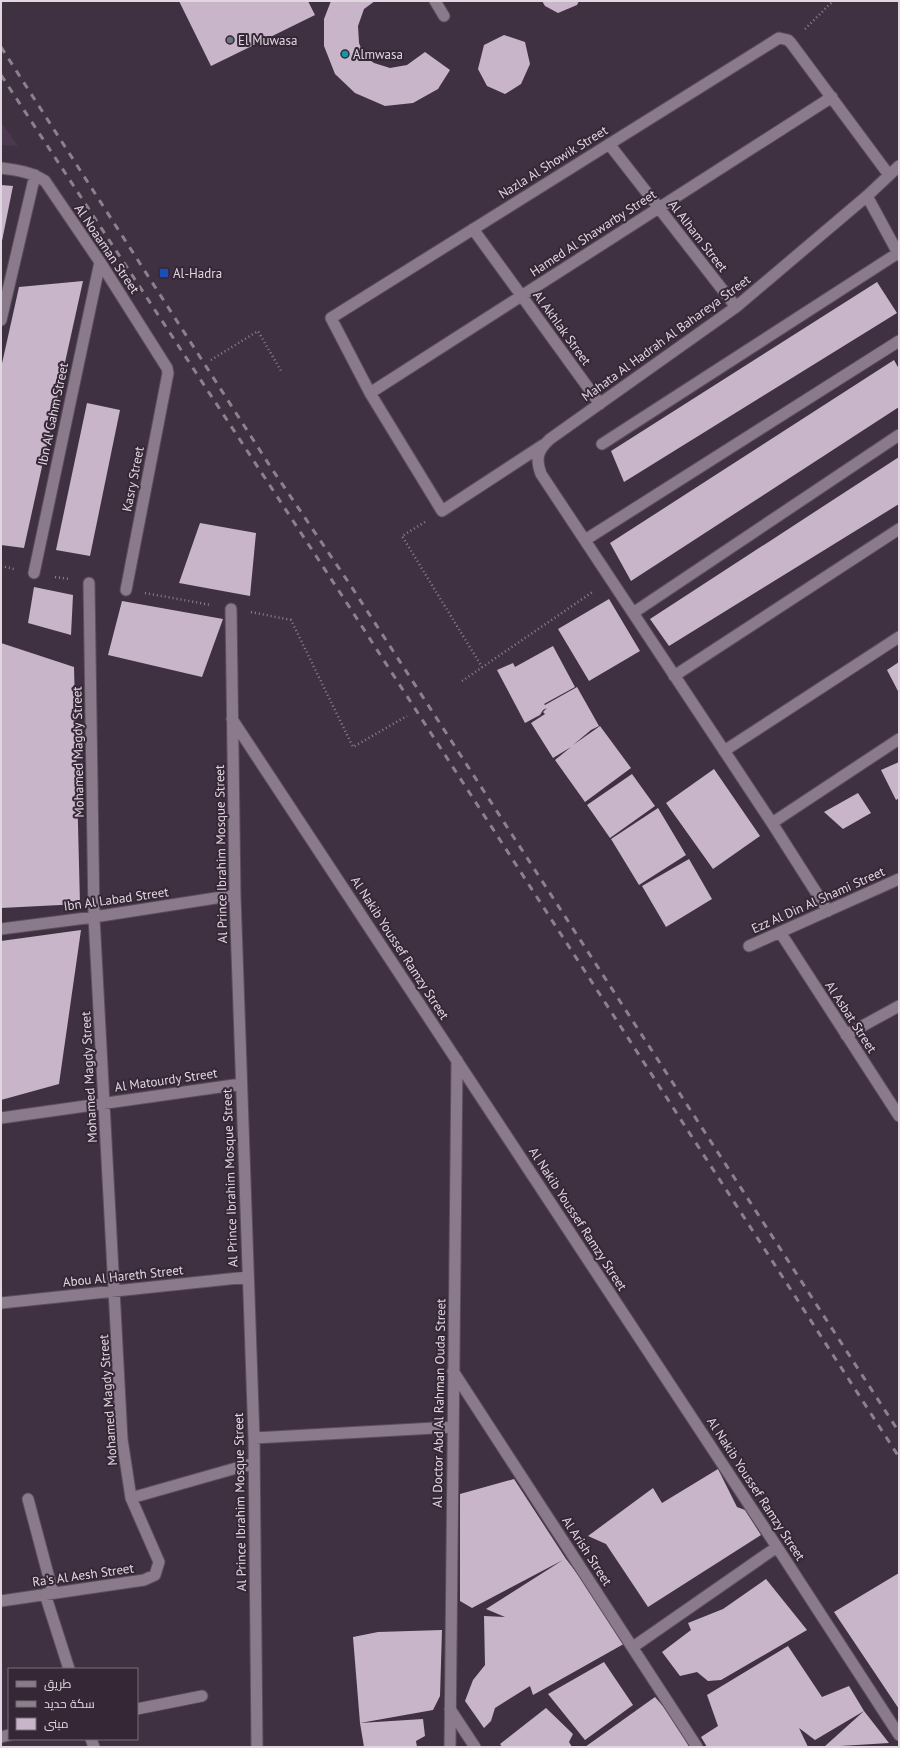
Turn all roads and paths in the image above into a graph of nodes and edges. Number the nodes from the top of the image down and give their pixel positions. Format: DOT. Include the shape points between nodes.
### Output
graph roads {
  1 [pos="435,1"];
  2 [pos="833,1"];
  3 [pos="444,16"];
  4 [pos="791,43"];
  5 [pos="832,97"];
  6 [pos="609,144"];
  7 [pos="899,166"];
  8 [pos="1,168"];
  9 [pos="35,175"];
  10 [pos="889,176"];
  11 [pos="867,196"];
  12 [pos="659,208"];
  13 [pos="473,229"];
  14 [pos="898,254"];
  15 [pos="100,262"];
  16 [pos="522,296"];
  17 [pos="736,307"];
  18 [pos="1,320"];
  19 [pos="899,341"];
  20 [pos="211,360"];
  21 [pos="281,371"];
  22 [pos="168,372"];
  23 [pos="370,392"];
  24 [pos="600,404"];
  25 [pos="899,435"];
  26 [pos="602,444"];
  27 [pos="543,445"];
  28 [pos="442,510"];
  29 [pos="899,529"];
  30 [pos="585,540"];
  31 [pos="34,573"];
  32 [pos="611,579"];
  33 [pos="89,583"];
  34 [pos="126,590"];
  35 [pos="231,609"];
  36 [pos="633,614"];
  37 [pos="292,620"];
  38 [pos="899,636"];
  39 [pos="482,667"];
  40 [pos="674,676"];
  41 [pos="462,681"];
  42 [pos="406,716"];
  43 [pos="232,719"];
  44 [pos="899,739"];
  45 [pos="724,751"];
  46 [pos="772,823"];
  47 [pos="899,879"];
  48 [pos="234,895"];
  49 [pos="828,912"];
  50 [pos="94,917"];
  51 [pos="1,928"];
  52 [pos="780,932"];
  53 [pos="749,946"];
  54 [pos="899,1006"];
  55 [pos="846,1035"];
  56 [pos="457,1060"];
  57 [pos="241,1084"];
  58 [pos="105,1103"];
  59 [pos="899,1116"];
  60 [pos="1,1118"];
  61 [pos="248,1277"];
  62 [pos="114,1291"];
  63 [pos="1,1303"];
  64 [pos="454,1371"];
  65 [pos="453,1427"];
  66 [pos="254,1438"];
  67 [pos="254,1463"];
  68 [pos="131,1498"];
  69 [pos="28,1500"];
  70 [pos="777,1547"];
  71 [pos="159,1562"];
  72 [pos="49,1594"];
  73 [pos="1,1601"];
  74 [pos="633,1647"];
  75 [pos="69,1668"];
  76 [pos="202,1696"];
  77 [pos="450,1708"];
  78 [pos="138,1709"];
  79 [pos="899,1735"];
  80 [pos="257,1747"];
  81 [pos="450,1747"];
  82 [pos="475,1747"];
  83 [pos="697,1747"];
  1 -- 3 [label="street"];
  2 -- 4 [label="path"];
  4 -- 5 [label="street"];
  4 -- 6 [label="street, Nazla Al Showik Street" via="783,38 774,40"];
  5 -- 10 [label="street"];
  5 -- 12 [label="street, Hamed Al Shawarby Street"];
  6 -- 12 [label="street, Al Alham Street"];
  6 -- 13 [label="street, Nazla Al Showik Street"];
  7 -- 10 [label="street, Mahata Al Hadrah Al Bahareya Street"];
  8 -- 9 [label="street, Al Noaaman Street"];
  9 -- 15 [label="street, Al Noaaman Street" via="45,181"];
  9 -- 18 [label="street"];
  10 -- 11 [label="street, Mahata Al Hadrah Al Bahareya Street"];
  11 -- 14 [label="street"];
  11 -- 17 [label="street, Mahata Al Hadrah Al Bahareya Street"];
  12 -- 16 [label="street, Hamed Al Shawarby Street"];
  12 -- 17 [label="street, Al Alham Street"];
  13 -- 16 [label="street, Al Akhlak Street"];
  13 -- 23 [label="street, Nazla Al Showik Street" via="331,318"];
  14 -- 26 [label="street"];
  15 -- 22 [label="street, Al Noaaman Street" via="166,364"];
  15 -- 31 [label="street, Ibn Al Gahm Street"];
  16 -- 23 [label="street, Hamed Al Shawarby Street"];
  16 -- 24 [label="street, Al Akhlak Street"];
  17 -- 24 [label="street, Mahata Al Hadrah Al Bahareya Street"];
  19 -- 30 [label="street"];
  20 -- 21 [label="path" via="258,331"];
  22 -- 34 [label="street, Kasry Street"];
  23 -- 28 [label="street"];
  24 -- 27 [label="street, Mahata Al Hadrah Al Bahareya Street"];
  25 -- 36 [label="street"];
  27 -- 28 [label="street, Mahata Al Hadrah Al Bahareya Street"];
  27 -- 30 [label="street" via="538,455 541,474"];
  28 -- 39 [label="path" via="402,536"];
  29 -- 40 [label="street"];
  30 -- 32 [label="street"];
  32 -- 36 [label="street"];
  32 -- 39 [label="path"];
  33 -- 50 [label="street, Mohamed Magdy Street"];
  35 -- 43 [label="street, Al Prince Ibrahim Mosque Street"];
  36 -- 40 [label="street"];
  37 -- 42 [label="path" via="353,748"];
  38 -- 45 [label="street"];
  39 -- 41 [label="path"];
  40 -- 45 [label="street"];
  43 -- 48 [label="street, Al Prince Ibrahim Mosque Street"];
  43 -- 56 [label="street, Al Nakib Youssef Ramzy Street"];
  44 -- 46 [label="street"];
  45 -- 46 [label="street"];
  46 -- 49 [label="street"];
  47 -- 49 [label="street, Ezz Al Din Al Shami Street"];
  48 -- 50 [label="street, Ibn Al Labad Street"];
  48 -- 57 [label="street, Al Prince Ibrahim Mosque Street"];
  49 -- 52 [label="street, Ezz Al Din Al Shami Street"];
  50 -- 51 [label="street, Ibn Al Labad Street"];
  50 -- 58 [label="street, Mohamed Magdy Street"];
  52 -- 53 [label="street, Ezz Al Din Al Shami Street"];
  52 -- 55 [label="street, Al Asbat Street"];
  54 -- 55 [label="street"];
  55 -- 59 [label="street, Al Asbat Street"];
  56 -- 64 [label="street, Al Doctor Abd Al Rahman Ouda Street"];
  56 -- 70 [label="street, Al Nakib Youssef Ramzy Street"];
  57 -- 58 [label="street, Al Matourdy Street"];
  57 -- 61 [label="street, Al Prince Ibrahim Mosque Street"];
  58 -- 60 [label="street, Al Matourdy Street"];
  58 -- 62 [label="street, Mohamed Magdy Street"];
  61 -- 62 [label="street, Abou Al Hareth Street"];
  61 -- 66 [label="street, Al Prince Ibrahim Mosque Street"];
  62 -- 63 [label="street, Abou Al Hareth Street"];
  62 -- 68 [label="street, Mohamed Magdy Street" via="122,1439"];
  64 -- 65 [label="street, Al Doctor Abd Al Rahman Ouda Street"];
  64 -- 74 [label="street, Al Arish Street"];
  65 -- 66 [label="street"];
  65 -- 77 [label="street, Al Doctor Abd Al Rahman Ouda Street"];
  66 -- 67 [label="street, Al Prince Ibrahim Mosque Street"];
  67 -- 68 [label="street"];
  67 -- 80 [label="street, Al Prince Ibrahim Mosque Street"];
  68 -- 71 [label="street, Mohamed Magdy Street"];
  69 -- 72 [label="street"];
  70 -- 74 [label="street"];
  70 -- 79 [label="street, Al Nakib Youssef Ramzy Street"];
  71 -- 72 [label="street, Ra's Al Aesh Street" via="155,1575 144,1580"];
  72 -- 73 [label="street, Ra's Al Aesh Street"];
  72 -- 75 [label="street"];
  74 -- 83 [label="street, Al Arish Street"];
  76 -- 78 [label="street"];
  77 -- 81 [label="street, Al Doctor Abd Al Rahman Ouda Street"];
  77 -- 82 [label="street"];
}
